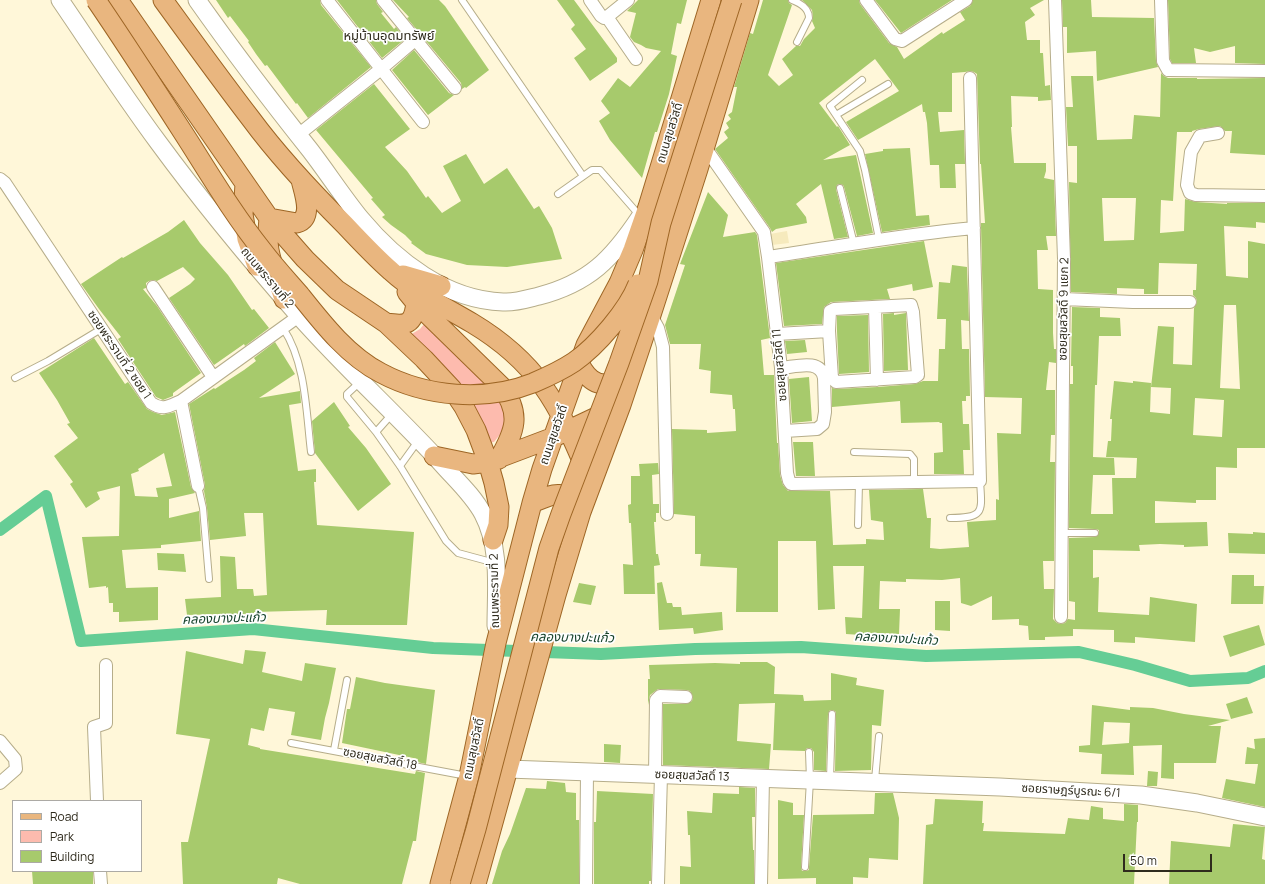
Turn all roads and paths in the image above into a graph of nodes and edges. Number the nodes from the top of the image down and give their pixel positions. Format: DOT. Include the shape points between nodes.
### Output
graph roads {
  1 [pos="60,0"];
  2 [pos="96,0"];
  3 [pos="118,0"];
  4 [pos="162,0"];
  5 [pos="197,0"];
  6 [pos="327,0"];
  7 [pos="383,0"];
  8 [pos="462,0"];
  9 [pos="590,0"];
  10 [pos="628,0"];
  11 [pos="710,0"];
  12 [pos="732,0"];
  13 [pos="749,0"];
  14 [pos="792,0"];
  15 [pos="866,0"];
  16 [pos="966,0"];
  17 [pos="1055,0"];
  18 [pos="1161,0"];
  19 [pos="607,17"];
  20 [pos="415,40"];
  21 [pos="797,42"];
  22 [pos="636,59"];
  23 [pos="381,69"];
  24 [pos="1265,72"];
  25 [pos="970,78"];
  26 [pos="862,80"];
  27 [pos="888,84"];
  28 [pos="455,88"];
  29 [pos="836,115"];
  30 [pos="423,122"];
  31 [pos="1218,133"];
  32 [pos="298,135"];
  33 [pos="704,146"];
  34 [pos="583,176"];
  35 [pos="0,179"];
  36 [pos="301,180"];
  37 [pos="245,184"];
  38 [pos="840,188"];
  39 [pos="558,194"];
  40 [pos="1265,196"];
  41 [pos="644,212"];
  42 [pos="269,218"];
  43 [pos="661,223"];
  44 [pos="974,228"];
  45 [pos="879,239"];
  46 [pos="854,244"];
  47 [pos="768,257"];
  48 [pos="257,266"];
  49 [pos="391,272"];
  50 [pos="441,286"];
  51 [pos="153,287"];
  52 [pos="284,299"];
  53 [pos="1064,300"];
  54 [pos="1190,302"];
  55 [pos="416,303"];
  56 [pos="875,307"];
  57 [pos="651,315"];
  58 [pos="299,316"];
  59 [pos="386,323"];
  60 [pos="283,328"];
  61 [pos="101,329"];
  62 [pos="829,331"];
  63 [pos="777,334"];
  64 [pos="579,364"];
  65 [pos="781,368"];
  66 [pos="213,377"];
  67 [pos="15,378"];
  68 [pos="629,379"];
  69 [pos="361,380"];
  70 [pos="877,380"];
  71 [pos="181,401"];
  72 [pos="621,406"];
  73 [pos="393,413"];
  74 [pos="561,428"];
  75 [pos="785,431"];
  76 [pos="376,432"];
  77 [pos="419,440"];
  78 [pos="312,452"];
  79 [pos="854,452"];
  80 [pos="434,456"];
  81 [pos="494,460"];
  82 [pos="400,466"];
  83 [pos="980,481"];
  84 [pos="914,482"];
  85 [pos="859,483"];
  86 [pos="198,486"];
  87 [pos="589,487"];
  88 [pos="532,503"];
  89 [pos="581,512"];
  90 [pos="667,514"];
  91 [pos="950,518"];
  92 [pos="858,526"];
  93 [pos="1061,533"];
  94 [pos="1095,533"];
  95 [pos="493,540"];
  96 [pos="496,563"];
  97 [pos="209,579"];
  98 [pos="1061,617"];
  99 [pos="496,643"];
  100 [pos="106,665"];
  101 [pos="347,680"];
  102 [pos="686,697"];
  103 [pos="832,714"];
  104 [pos="879,736"];
  105 [pos="0,742"];
  106 [pos="291,743"];
  107 [pos="334,750"];
  108 [pos="809,752"];
  109 [pos="508,769"];
  110 [pos="588,772"];
  111 [pos="658,775"];
  112 [pos="469,776"];
  113 [pos="763,778"];
  114 [pos="810,780"];
  115 [pos="830,780"];
  116 [pos="875,782"];
  117 [pos="0,783"];
  118 [pos="97,800"];
  119 [pos="1265,817"];
  120 [pos="805,867"];
  121 [pos="100,872"];
  122 [pos="101,884"];
  123 [pos="440,884"];
  124 [pos="460,884"];
  125 [pos="476,884"];
  126 [pos="586,884"];
  127 [pos="658,884"];
  128 [pos="761,884"];
  1 -- 48 [label="main road, ถนนพระรามที่ 2" via="158,142"];
  2 -- 43 [label="main road, bridge" via="222,194 262,250 340,342 380,373 399,381 417,388 451,394 493,393 541,380 574,362 613,324 635,291"];
  3 -- 37 [label="main road, ถนนพระรามที่ 2"];
  4 -- 36 [label="main road" via="252,120"];
  5 -- 32 [label="main road"];
  6 -- 23 [label="street"];
  7 -- 20 [label="street"];
  8 -- 34 [label="lane"];
  9 -- 19 [label="street" via="601,16"];
  10 -- 19 [label="street"];
  11 -- 41 [label="main road, ถนนสุขสวัสดิ์"];
  12 -- 43 [label="main road, bridge"];
  13 -- 33 [label="main road"];
  14 -- 21 [label="lane" via="801,4 809,14"];
  15 -- 16 [label="street" via="894,39 902,41"];
  17 -- 53 [label="street, ซอยสุขสวัสดิ์ 9 แยก 2"];
  18 -- 24 [label="street" via="1163,60 1168,70"];
  19 -- 22 [label="street"];
  20 -- 23 [label="street"];
  20 -- 28 [label="street"];
  23 -- 30 [label="street"];
  23 -- 32 [label="street"];
  25 -- 44 [label="street"];
  26 -- 29 [label="lane" via="830,106"];
  27 -- 29 [label="lane"];
  29 -- 45 [label="lane" via="860,151"];
  31 -- 40 [label="street" via="1200,136 1190,152 1187,186 1190,193"];
  32 -- 50 [label="main road" via="366,224 412,268"];
  33 -- 47 [label="street, ซอยสุขสวัสดิ์ 11" via="764,232"];
  33 -- 57 [label="main road"];
  34 -- 39 [label="lane"];
  34 -- 41 [label="lane" via="592,170 600,170"];
  35 -- 61 [label="street, ซอยพระรามที่ 2 ซอย 1"];
  36 -- 42 [label="main road" via="307,205 305,217 301,222 297,224"];
  36 -- 49 [label="main road"];
  37 -- 42 [label="main road, ถนนพระรามที่ 2"];
  37 -- 48 [label="main road" via="244,214 247,239"];
  38 -- 46 [label="lane"];
  41 -- 50 [label="main road" via="608,260 578,282 555,292 524,300 503,302 465,295"];
  41 -- 64 [label="main road, ถนนสุขสวัสดิ์" via="633,250 619,283 586,345"];
  42 -- 52 [label="main road" via="269,249"];
  42 -- 59 [label="main road, ถนนพระรามที่ 2" via="305,260 337,290"];
  43 -- 124 [label="main road, bridge" via="648,280 549,548"];
  44 -- 45 [label="street"];
  44 -- 83 [label="street"];
  45 -- 46 [label="street"];
  46 -- 47 [label="street"];
  47 -- 63 [label="street, ซอยสุขสวัสดิ์ 11"];
  48 -- 52 [label="main road, ถนนพระรามที่ 2"];
  49 -- 50 [label="main road"];
  49 -- 55 [label="main road"];
  49 -- 74 [label="main road" via="425,296 497,339 515,354 543,384"];
  51 -- 66 [label="street"];
  52 -- 58 [label="main road, ถนนพระรามที่ 2"];
  53 -- 54 [label="street"];
  53 -- 93 [label="street, ซอยสุขสวัสดิ์ 9 แยก 2"];
  55 -- 59 [label="main road" via="414,315 406,324"];
  55 -- 81 [label="main road" via="501,386 511,401 514,411 513,432"];
  56 -- 62 [label="street" via="830,311"];
  56 -- 70 [label="street"];
  56 -- 70 [label="street" via="911,305 914,312 918,375"];
  57 -- 68 [label="main road"];
  57 -- 90 [label="street" via="663,347"];
  58 -- 60 [label="street, ซอยพระรามที่ 2 ซอย 1"];
  58 -- 69 [label="main road, ถนนพระรามที่ 2"];
  59 -- 81 [label="main road, ถนนพระรามที่ 2" via="452,389"];
  60 -- 66 [label="street, ซอยพระรามที่ 2 ซอย 1"];
  60 -- 78 [label="lane" via="297,356"];
  61 -- 67 [label="lane"];
  61 -- 71 [label="street, ซอยพระรามที่ 2 ซอย 1" via="151,403 157,408"];
  62 -- 63 [label="street"];
  62 -- 70 [label="street" via="832,378 836,382"];
  63 -- 65 [label="street, ซอยสุขสวัสดิ์ 11"];
  64 -- 68 [label="main road" via="593,382 605,385"];
  64 -- 74 [label="main road, ถนนสุขสวัสดิ์"];
  65 -- 75 [label="street, ซอยสุขสวัสดิ์ 11"];
  65 -- 75 [label="street" via="813,365 820,368 824,374 824,421 821,427"];
  66 -- 71 [label="street, ซอยพระรามที่ 2 ซอย 1"];
  68 -- 72 [label="main road"];
  69 -- 73 [label="main road, ถนนพระรามที่ 2"];
  69 -- 76 [label="lane" via="347,397"];
  71 -- 86 [label="street"];
  72 -- 74 [label="main road"];
  72 -- 87 [label="main road"];
  73 -- 76 [label="lane"];
  73 -- 77 [label="main road, ถนนพระรามที่ 2"];
  74 -- 81 [label="main road"];
  74 -- 87 [label="main road" via="587,473"];
  74 -- 88 [label="main road, ถนนสุขสวัสดิ์" via="542,469"];
  75 -- 85 [label="street, ซอยสุขสวัสดิ์ 11" via="787,473 791,484"];
  76 -- 82 [label="lane"];
  77 -- 80 [label="main road, ถนนพระรามที่ 2"];
  77 -- 82 [label="lane"];
  79 -- 84 [label="lane" via="910,454 914,459"];
  80 -- 81 [label="main road" via="474,464"];
  80 -- 95 [label="main road, ถนนพระรามที่ 2" via="476,502"];
  81 -- 95 [label="main road, ถนนพระรามที่ 2" via="499,507 498,524"];
  82 -- 96 [label="lane" via="446,541 458,552"];
  83 -- 84 [label="street"];
  83 -- 91 [label="lane" via="980,512 968,518"];
  84 -- 85 [label="street"];
  85 -- 92 [label="lane"];
  86 -- 97 [label="lane" via="203,508"];
  87 -- 89 [label="main road"];
  88 -- 89 [label="main road" via="552,494 563,494 572,500"];
  88 -- 99 [label="main road, ถนนสุขสวัสดิ์"];
  89 -- 109 [label="main road"];
  93 -- 94 [label="lane"];
  93 -- 98 [label="street, ซอยสุขสวัสดิ์ 9 แยก 2"];
  95 -- 96 [label="main road, ถนนพระรามที่ 2"];
  96 -- 99 [label="main road, ถนนพระรามที่ 2"];
  99 -- 112 [label="main road, ถนนสุขสวัสดิ์"];
  100 -- 118 [label="street" via="106,723 94,727"];
  101 -- 107 [label="lane"];
  102 -- 111 [label="street" via="660,696 656,700"];
  103 -- 115 [label="lane"];
  104 -- 116 [label="lane"];
  105 -- 117 [label="street" via="15,759 16,769"];
  106 -- 107 [label="lane, ซอยสุขสวัสดิ์ 18"];
  107 -- 112 [label="lane, ซอยสุขสวัสดิ์ 18"];
  108 -- 114 [label="lane"];
  109 -- 110 [label="main road, ซอยสุขสวัสดิ์ 13"];
  109 -- 125 [label="main road"];
  110 -- 111 [label="main road, ซอยสุขสวัสดิ์ 13"];
  110 -- 126 [label="street"];
  111 -- 113 [label="main road, ซอยสุขสวัสดิ์ 13"];
  111 -- 127 [label="street"];
  112 -- 123 [label="main road, ถนนสุขสวัสดิ์"];
  113 -- 114 [label="main road, ซอยสุขสวัสดิ์ 13"];
  113 -- 128 [label="street"];
  114 -- 115 [label="main road, ซอยสุขสวัสดิ์ 13"];
  114 -- 120 [label="lane"];
  115 -- 116 [label="main road, ซอยสุขสวัสดิ์ 13"];
  116 -- 119 [label="main road, ซอยราษฎร์บูรณะ 6/1" via="1141,795"];
  121 -- 122 [label="street"];
}
